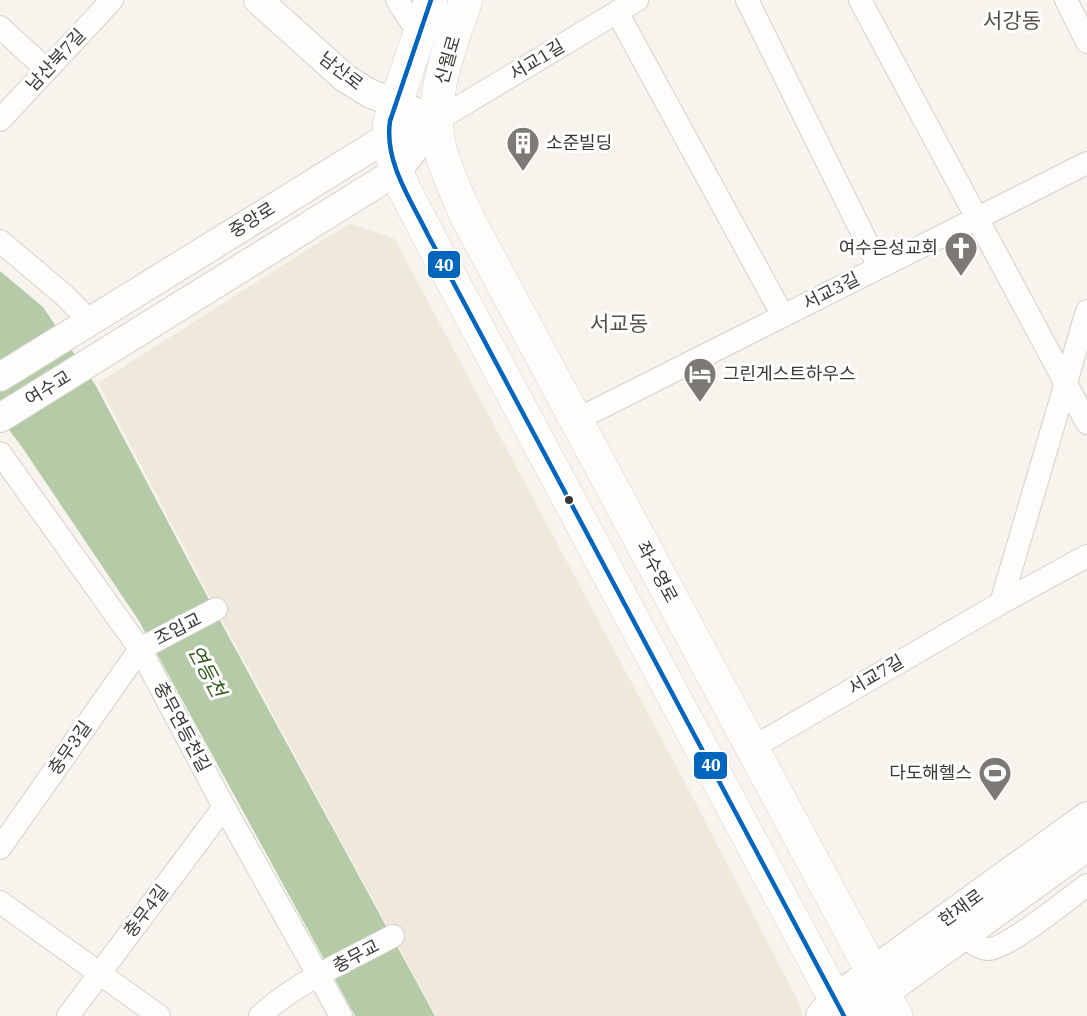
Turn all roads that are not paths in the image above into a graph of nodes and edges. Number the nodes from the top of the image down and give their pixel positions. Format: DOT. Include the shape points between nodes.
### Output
graph roads {
  1 [pos="112,0"];
  2 [pos="258,0"];
  3 [pos="397,0"];
  4 [pos="431,0"];
  5 [pos="466,0"];
  6 [pos="638,0"];
  7 [pos="747,0"];
  8 [pos="860,0"];
  9 [pos="1066,0"];
  10 [pos="617,12"];
  11 [pos="0,27"];
  12 [pos="419,34"];
  13 [pos="1087,42"];
  14 [pos="47,70"];
  15 [pos="395,104"];
  16 [pos="0,120"];
  17 [pos="436,121"];
  18 [pos="388,137"];
  19 [pos="1087,163"];
  20 [pos="397,171"];
  21 [pos="978,218"];
  22 [pos="0,241"];
  23 [pos="879,267"];
  24 [pos="1087,310"];
  25 [pos="783,316"];
  26 [pos="81,325"];
  27 [pos="0,376"];
  28 [pos="1066,383"];
  29 [pos="0,418"];
  30 [pos="576,420"];
  31 [pos="1087,423"];
  32 [pos="0,453"];
  33 [pos="1087,556"];
  34 [pos="1001,603"];
  35 [pos="216,609"];
  36 [pos="140,649"];
  37 [pos="752,748"];
  38 [pos="782,803"];
  39 [pos="224,807"];
  40 [pos="1087,816"];
  41 [pos="743,825"];
  42 [pos="1087,847"];
  43 [pos="0,848"];
  44 [pos="1087,885"];
  45 [pos="0,902"];
  46 [pos="393,936"];
  47 [pos="963,936"];
  48 [pos="100,973"];
  49 [pos="319,976"];
  50 [pos="884,994"];
  51 [pos="838,1011"];
  52 [pos="68,1016"];
  53 [pos="159,1016"];
  54 [pos="260,1016"];
  55 [pos="341,1016"];
  1 -- 14 [label="street, 남산북7길"];
  2 -- 15 [label="street, 남산로" via="345,78"];
  3 -- 12 [label="street"];
  4 -- 12 [label="main road, 신월로"];
  5 -- 17 [label="main road, 신월로" via="439,87"];
  6 -- 10 [label="street, 서교1길"];
  7 -- 23 [label="street"];
  8 -- 21 [label="street"];
  9 -- 13 [label="street"];
  10 -- 17 [label="street, 서교1길"];
  10 -- 25 [label="street"];
  11 -- 14 [label="street"];
  12 -- 15 [label="main road, 신월로"];
  14 -- 16 [label="street, 남산북7길"];
  15 -- 17 [label="street, 남산로"];
  15 -- 18 [label="main road, 신월로"];
  17 -- 18 [label="street, 중앙로"];
  17 -- 20 [label="street"];
  17 -- 30 [label="main road, 좌수영로" via="440,147 467,216"];
  18 -- 20 [label="main road"];
  18 -- 26 [label="street, 중앙로"];
  19 -- 21 [label="street, 서교3길"];
  20 -- 29 [label="street, 여수교"];
  20 -- 41 [label="main road"];
  21 -- 23 [label="street, 서교3길"];
  21 -- 28 [label="street"];
  22 -- 26 [label="street" via="64,295"];
  23 -- 25 [label="street, 서교3길"];
  24 -- 28 [label="street"];
  25 -- 30 [label="street, 서교3길"];
  26 -- 27 [label="street, 여수교"];
  28 -- 31 [label="street"];
  28 -- 34 [label="street"];
  30 -- 37 [label="main road, 좌수영로"];
  32 -- 36 [label="street, 충무연등천길"];
  33 -- 34 [label="street, 서교7길"];
  34 -- 37 [label="street, 서교7길"];
  35 -- 36 [label="street, 조입교"];
  36 -- 39 [label="street, 충무연등천길"];
  36 -- 43 [label="street, 충무3길"];
  37 -- 38 [label="main road, 좌수영로"];
  38 -- 41 [label="main road"];
  38 -- 50 [label="main road, 좌수영로"];
  39 -- 48 [label="street, 충무4길"];
  39 -- 49 [label="street, 충무연등천길"];
  40 -- 50 [label="street, 한재로"];
  41 -- 51 [label="main road"];
  42 -- 47 [label="street, 한재로"];
  44 -- 47 [label="street" via="1026,930 992,948 984,948"];
  45 -- 48 [label="street"];
  46 -- 49 [label="street, 충무교"];
  47 -- 50 [label="street, 한재로"];
  48 -- 52 [label="street, 충무4길"];
  48 -- 53 [label="street"];
  49 -- 54 [label="street, 충무교"];
  49 -- 55 [label="street, 충무연등천길"];
  50 -- 51 [label="street, 한재로"];
}
